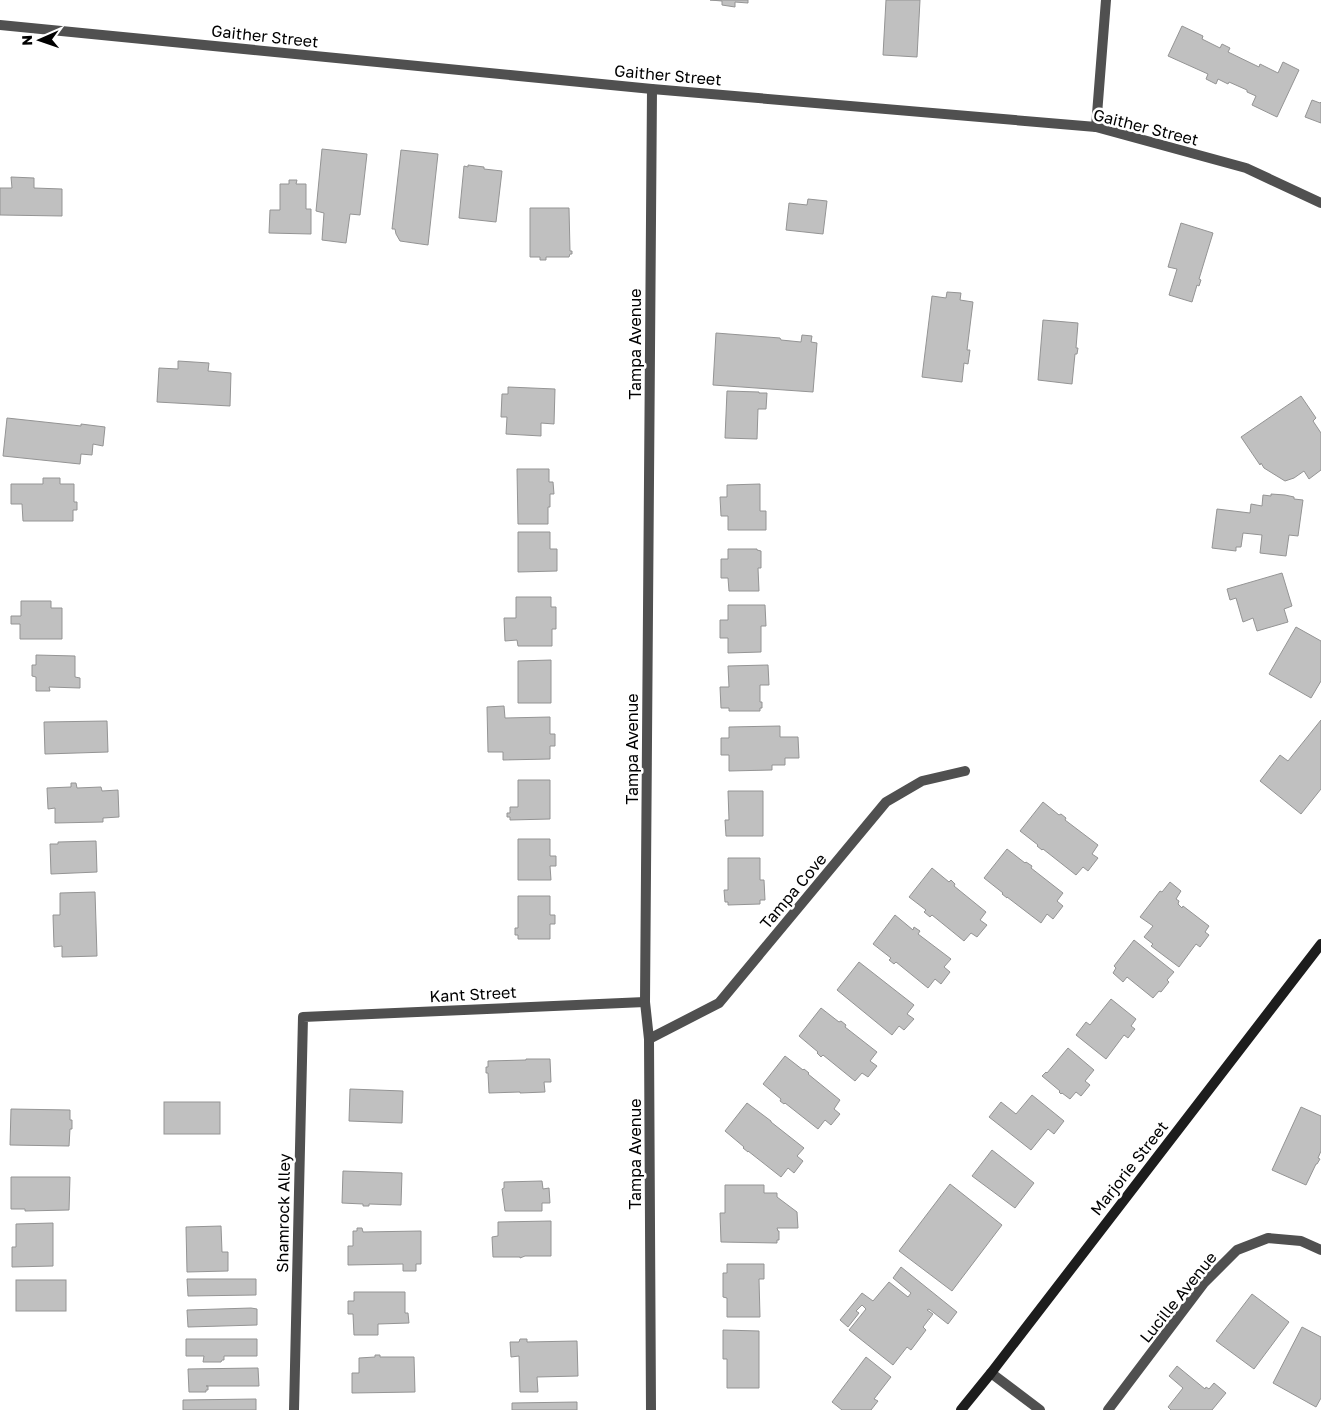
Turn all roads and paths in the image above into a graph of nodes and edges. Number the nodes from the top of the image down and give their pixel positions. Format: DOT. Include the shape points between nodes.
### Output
graph roads {
  1 [pos="1106,0"];
  2 [pos="0,25"];
  3 [pos="652,89"];
  4 [pos="1096,127"];
  5 [pos="1321,203"];
  6 [pos="965,771"];
  7 [pos="1321,944"];
  8 [pos="645,1002"];
  9 [pos="303,1017"];
  10 [pos="649,1040"];
  11 [pos="1321,1250"];
  12 [pos="991,1373"];
  13 [pos="294,1410"];
  14 [pos="651,1410"];
  15 [pos="961,1410"];
  16 [pos="1040,1410"];
  17 [pos="1108,1410"];
  1 -- 4 [label="street"];
  2 -- 3 [label="street, Gaither Street"];
  3 -- 4 [label="street, Gaither Street"];
  3 -- 8 [label="street, Tampa Avenue"];
  4 -- 5 [label="street, Gaither Street" via="1246,168"];
  6 -- 10 [label="street, Tampa Cove" via="922,781 886,802 719,1003"];
  7 -- 12 [label="street, Marjorie Street"];
  8 -- 9 [label="street, Kant Street"];
  8 -- 10 [label="street, Tampa Avenue"];
  9 -- 13 [label="street, Shamrock Alley"];
  10 -- 14 [label="street, Tampa Avenue"];
  11 -- 17 [label="street, Lucille Avenue" via="1301,1241 1268,1238 1237,1250 1204,1283"];
  12 -- 15 [label="street, Marjorie Street"];
  12 -- 16 [label="street"];
}
